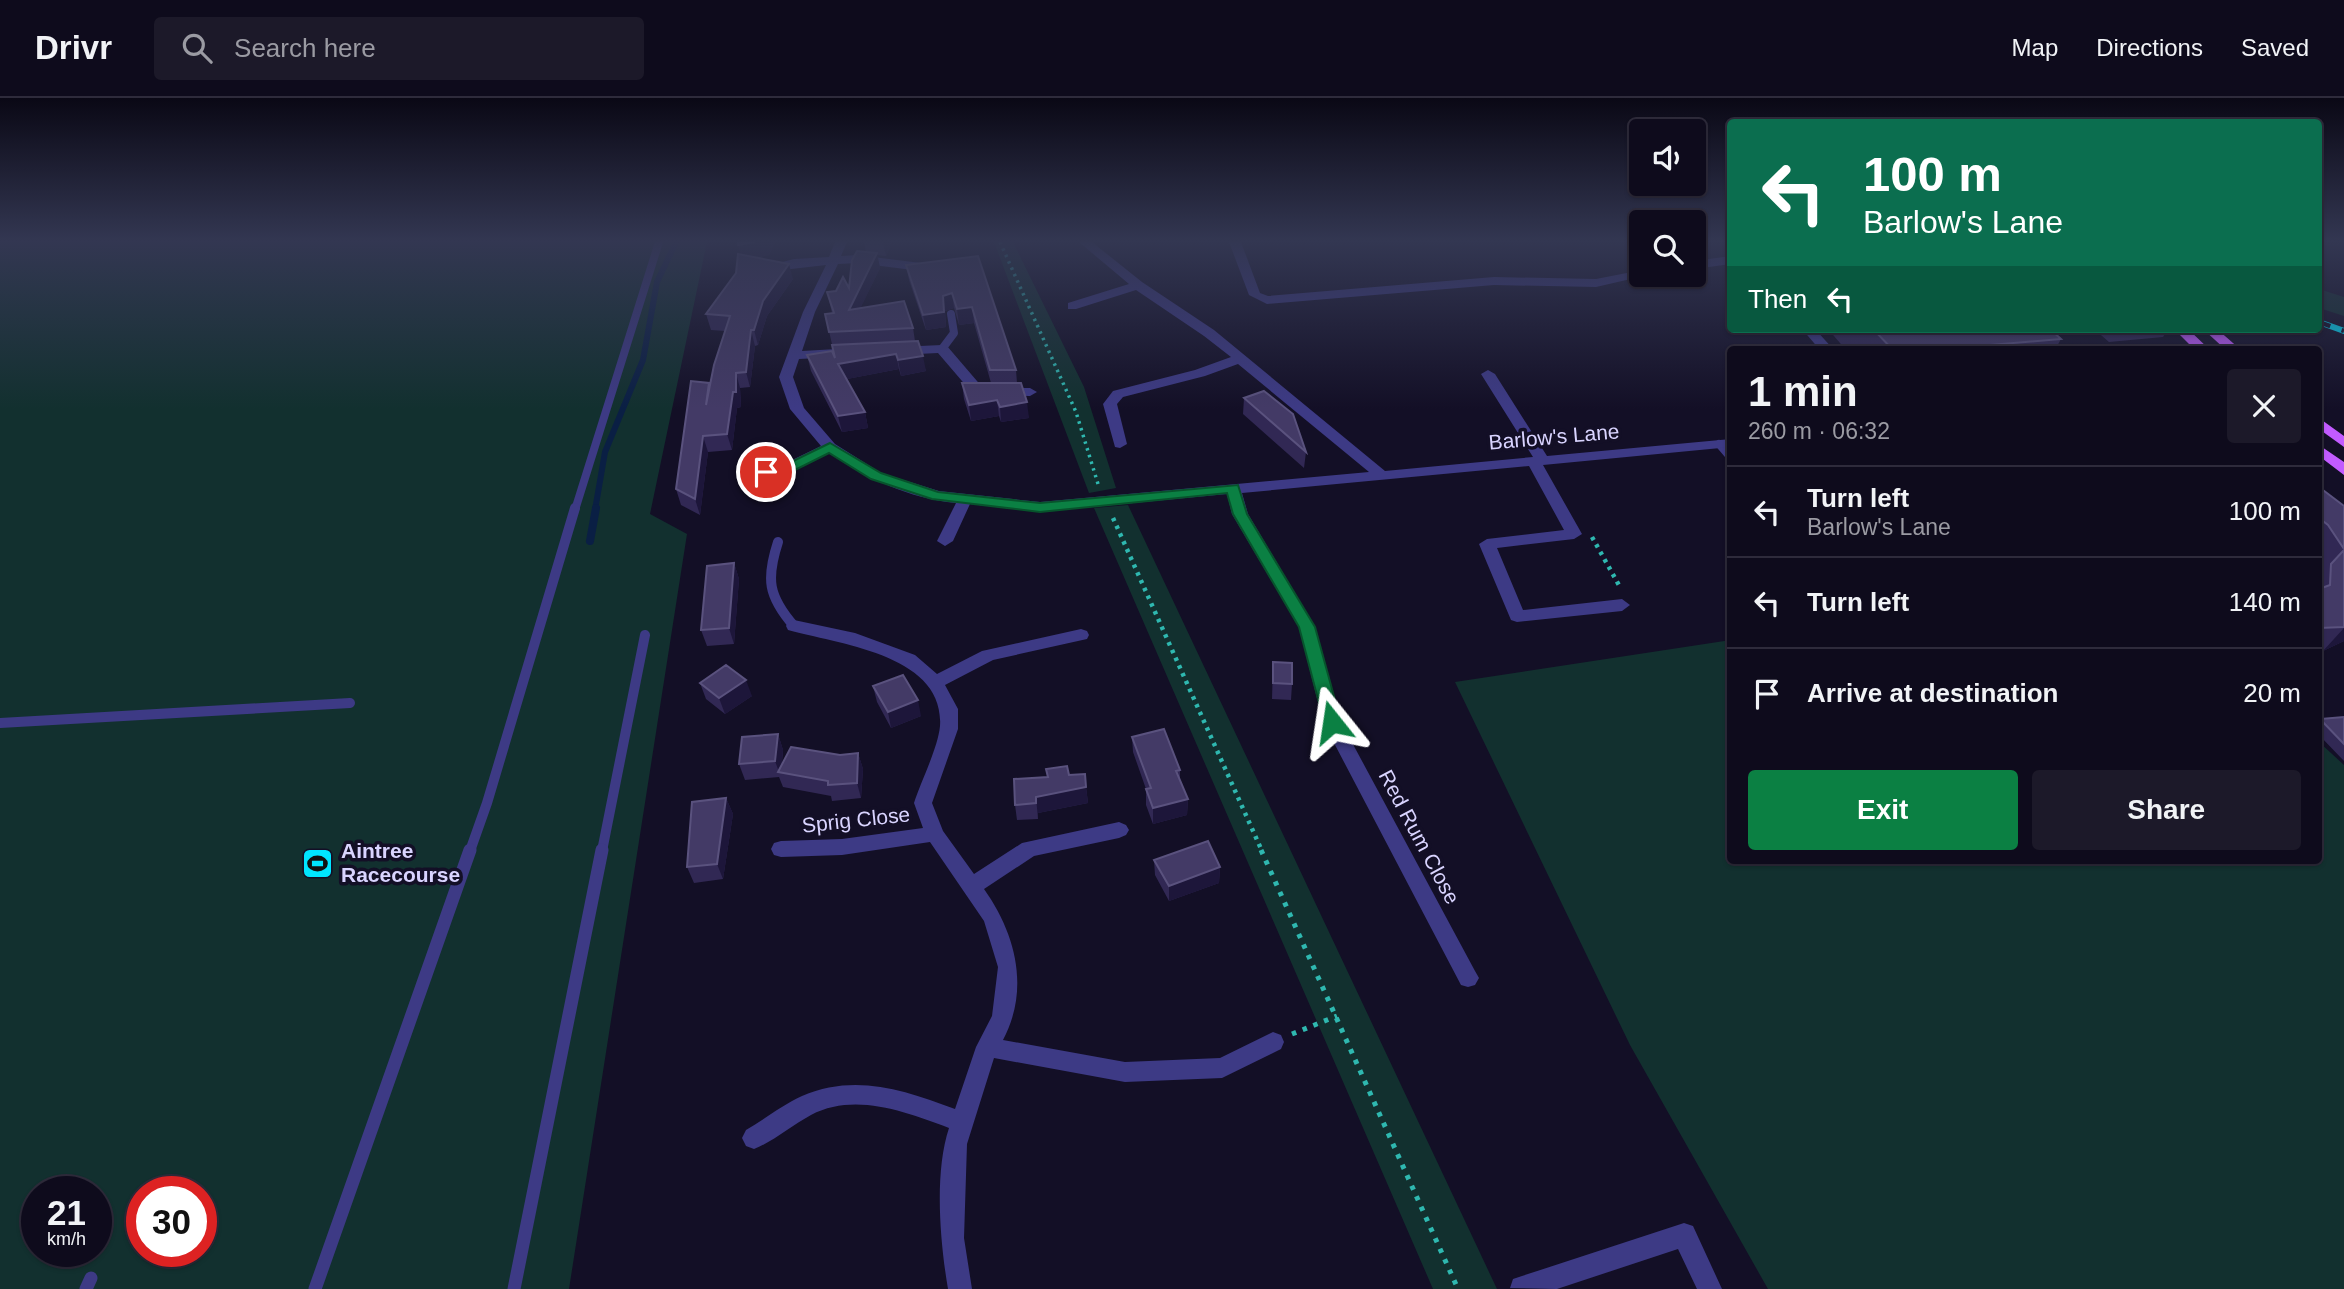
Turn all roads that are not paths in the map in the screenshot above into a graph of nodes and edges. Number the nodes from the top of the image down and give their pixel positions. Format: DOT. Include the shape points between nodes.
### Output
graph roads {
  1 [pos="641,298"];
  2 [pos="816,298"];
  3 [pos="1099,298"];
  4 [pos="1157,298"];
  5 [pos="1261,298"];
  6 [pos="1296,298"];
  7 [pos="1072,306"];
  8 [pos="951,314"];
  9 [pos="1812,333"];
  10 [pos="2184,333"];
  11 [pos="2214,333"];
  12 [pos="1823,346"];
  13 [pos="2199,346"];
  14 [pos="2229,346"];
  15 [pos="942,349"];
  16 [pos="887,351"];
  17 [pos="846,353"];
  18 [pos="792,355"];
  19 [pos="1239,359"];
  20 [pos="1488,374"];
  21 [pos="1030,392"];
  22 [pos="2322,425"];
  23 [pos="1725,443"];
  24 [pos="2344,443"];
  25 [pos="1120,444"];
  26 [pos="830,447"];
  27 [pos="2322,452"];
  28 [pos="1538,460"];
  29 [pos="2344,470"];
  30 [pos="1380,474"];
  31 [pos="744,477"];
  32 [pos="1233,488"];
  33 [pos="965,499"];
  34 [pos="945,541"];
  35 [pos="778,542"];
  36 [pos="1622,605"];
  37 [pos="794,626"];
  38 [pos="645,635"];
  39 [pos="1081,635"];
  40 [pos="935,683"];
  41 [pos="350,704"];
  42 [pos="0,723"];
  43 [pos="1119,830"];
  44 [pos="935,834"];
  45 [pos="781,849"];
  46 [pos="972,886"];
  47 [pos="1468,978"];
  48 [pos="1273,1042"];
  49 [pos="987,1047"];
  50 [pos="961,1122"];
  51 [pos="754,1138"];
  52 [pos="1522,1288"];
  53 [pos="315,1289"];
  54 [pos="514,1289"];
  55 [pos="960,1289"];
  56 [pos="1710,1289"];
  1 -- 53 [label="lane" via="487,803"];
  2 -- 18 [label="street, Barlow's Lane"];
  3 -- 7 [label="street"];
  4 -- 19 [label="street"];
  5 -- 6 [label="street"];
  8 -- 15 [label="lane" via="954,333"];
  9 -- 12 [label="street"];
  10 -- 13 [label="main road"];
  11 -- 14 [label="main road"];
  15 -- 16 [label="street"];
  15 -- 21 [label="street" via="979,392"];
  17 -- 18 [label="street"];
  18 -- 26 [label="street, Barlow's Lane" via="786,377 797,409"];
  19 -- 25 [label="street" via="1118,394 1110,404"];
  19 -- 30 [label="street"];
  20 -- 28 [label="street"];
  22 -- 24 [label="main road"];
  23 -- 28 [label="street, Barlow's Lane"];
  26 -- 31 [label="street" via="788,468"];
  26 -- 33 [label="street, Barlow's Lane" via="876,476 937,496"];
  27 -- 29 [label="main road"];
  28 -- 30 [label="street, Barlow's Lane"];
  28 -- 36 [label="street" via="1574,534 1487,544 1517,616"];
  30 -- 32 [label="street, Barlow's Lane"];
  32 -- 33 [label="street, Barlow's Lane" via="1040,507"];
  32 -- 47 [label="street, Red Rum Close" via="1240,514 1307,627 1332,722"];
  33 -- 34 [label="street"];
  35 -- 37 [label="lane" via="768,582 782,613"];
  37 -- 40 [label="street" via="856,639 909,659"];
  38 -- 54 [label="lane"];
  39 -- 40 [label="street" via="988,655"];
  40 -- 44 [label="street" via="949,709 949,729 923,803"];
  41 -- 42 [label="lane"];
  43 -- 46 [label="street" via="1029,849"];
  44 -- 45 [label="street, Sprig Close"];
  44 -- 46 [label="street"];
  46 -- 49 [label="street" via="993,918 1008,967 1003,1018"];
  48 -- 49 [label="street" via="1222,1068 1125,1072"];
  49 -- 50 [label="street"];
  50 -- 51 [label="street" via="896,1097 847,1094 819,1100"];
  50 -- 55 [label="street" via="952,1238"];
  52 -- 56 [label="street" via="1684,1236"];
}
